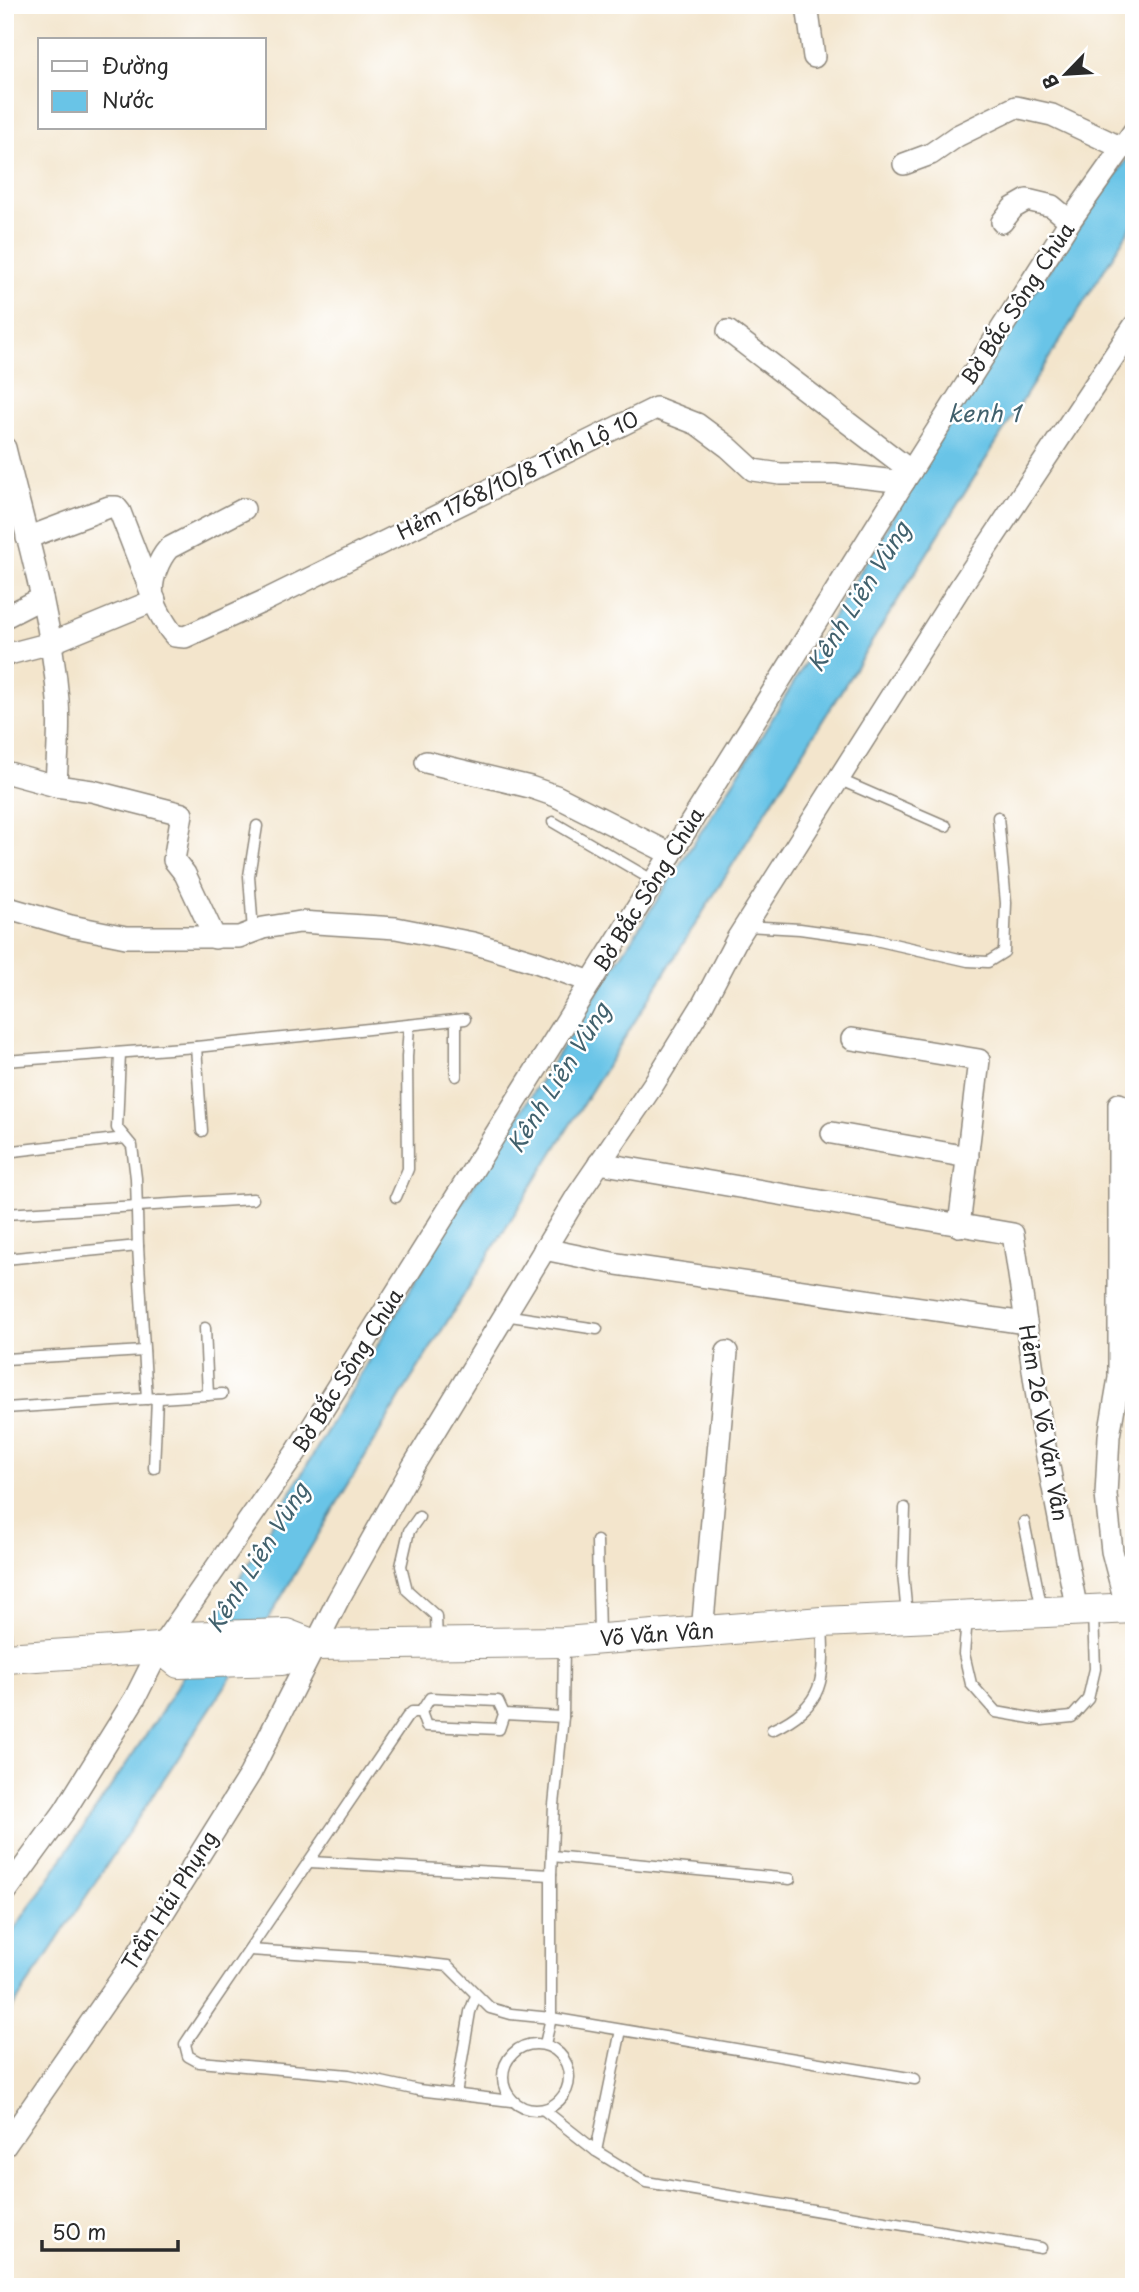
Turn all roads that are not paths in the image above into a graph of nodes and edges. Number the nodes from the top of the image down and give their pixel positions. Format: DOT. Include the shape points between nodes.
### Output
graph roads {
  1 [pos="807,5"];
  2 [pos="814,57"];
  3 [pos="1128,139"];
  4 [pos="904,164"];
  5 [pos="1070,220"];
  6 [pos="1002,222"];
  7 [pos="1134,326"];
  8 [pos="728,331"];
  9 [pos="5,448"];
  10 [pos="907,477"];
  11 [pos="244,509"];
  12 [pos="27,538"];
  13 [pos="42,598"];
  14 [pos="153,598"];
  15 [pos="5,617"];
  16 [pos="51,643"];
  17 [pos="5,655"];
  18 [pos="426,762"];
  19 [pos="5,772"];
  20 [pos="838,779"];
  21 [pos="56,786"];
  22 [pos="998,817"];
  23 [pos="553,822"];
  24 [pos="257,826"];
  25 [pos="946,826"];
  26 [pos="671,854"];
  27 [pos="654,881"];
  28 [pos="5,907"];
  29 [pos="746,926"];
  30 [pos="253,932"];
  31 [pos="215,938"];
  32 [pos="591,982"];
  33 [pos="409,1025"];
  34 [pos="852,1039"];
  35 [pos="197,1047"];
  36 [pos="120,1053"];
  37 [pos="5,1061"];
  38 [pos="456,1076"];
  39 [pos="1119,1104"];
  40 [pos="202,1131"];
  41 [pos="832,1133"];
  42 [pos="125,1138"];
  43 [pos="5,1153"];
  44 [pos="968,1157"];
  45 [pos="599,1163"];
  46 [pos="396,1197"];
  47 [pos="253,1199"];
  48 [pos="136,1207"];
  49 [pos="5,1214"];
  50 [pos="959,1226"];
  51 [pos="138,1246"];
  52 [pos="544,1249"];
  53 [pos="5,1259"];
  54 [pos="504,1315"];
  55 [pos="1026,1323"];
  56 [pos="205,1328"];
  57 [pos="597,1329"];
  58 [pos="144,1351"];
  59 [pos="727,1353"];
  60 [pos="5,1359"];
  61 [pos="222,1394"];
  62 [pos="208,1395"];
  63 [pos="152,1399"];
  64 [pos="5,1408"];
  65 [pos="154,1468"];
  66 [pos="905,1508"];
  67 [pos="419,1517"];
  68 [pos="1024,1522"];
  69 [pos="597,1541"];
  70 [pos="1131,1608"];
  71 [pos="1085,1610"];
  72 [pos="1043,1612"];
  73 [pos="967,1616"];
  74 [pos="907,1619"];
  75 [pos="822,1622"];
  76 [pos="5,1623"];
  77 [pos="702,1632"];
  78 [pos="599,1639"];
  79 [pos="437,1642"];
  80 [pos="564,1642"];
  81 [pos="314,1645"];
  82 [pos="174,1649"];
  83 [pos="6,1658"];
  84 [pos="421,1712"];
  85 [pos="504,1714"];
  86 [pos="562,1717"];
  87 [pos="772,1730"];
  88 [pos="552,1856"];
  89 [pos="310,1862"];
  90 [pos="551,1875"];
  91 [pos="790,1879"];
  92 [pos="5,1893"];
  93 [pos="250,1950"];
  94 [pos="476,1996"];
  95 [pos="551,2018"];
  96 [pos="621,2030"];
  97 [pos="545,2044"];
  98 [pos="915,2079"];
  99 [pos="456,2094"];
  100 [pos="511,2101"];
  101 [pos="544,2110"];
  102 [pos="5,2146"];
  103 [pos="596,2151"];
  104 [pos="1041,2248"];
  1 -- 2 [label="street"];
  3 -- 4 [label="street" via="1016,107"];
  3 -- 5 [label="street, Bờ Bắc Sông Chùa"];
  5 -- 6 [label="street" via="1052,206 1027,200"];
  5 -- 10 [label="street, Bờ Bắc Sông Chùa"];
  7 -- 20 [label="street, Trần Hải Phụng"];
  8 -- 10 [label="street"];
  9 -- 12 [label="street"];
  10 -- 14 [label="street, Hẻm 1768/10/8 Tỉnh Lộ 10" via="753,470 697,424 656,408 185,637 169,630"];
  10 -- 26 [label="street, Bờ Bắc Sông Chùa"];
  11 -- 14 [label="street" via="169,548 157,565"];
  12 -- 13 [label="street"];
  12 -- 14 [label="street" via="116,507"];
  13 -- 15 [label="street"];
  13 -- 16 [label="street"];
  14 -- 16 [label="street"];
  16 -- 17 [label="street"];
  16 -- 21 [label="street" via="59,718"];
  18 -- 26 [label="street" via="556,796"];
  19 -- 21 [label="street"];
  20 -- 25 [label="lane"];
  20 -- 29 [label="street, Trần Hải Phụng"];
  21 -- 31 [label="street" via="182,814 174,860 186,874"];
  22 -- 29 [label="lane" via="1006,903 1004,952 988,962 871,939"];
  23 -- 27 [label="lane"];
  24 -- 30 [label="lane" via="249,876"];
  26 -- 27 [label="street, Bờ Bắc Sông Chùa"];
  27 -- 32 [label="street, Bờ Bắc Sông Chùa"];
  28 -- 31 [label="street" via="126,937"];
  29 -- 45 [label="street, Trần Hải Phụng" via="699,1012"];
  30 -- 31 [label="street"];
  30 -- 32 [label="street" via="300,922 396,928 473,943"];
  32 -- 82 [label="street, Bờ Bắc Sông Chùa"];
  33 -- 35 [label="lane"];
  33 -- 38 [label="lane" via="461,1020"];
  33 -- 46 [label="lane" via="408,1169"];
  34 -- 44 [label="street" via="979,1060"];
  35 -- 36 [label="lane"];
  35 -- 40 [label="lane"];
  36 -- 37 [label="lane"];
  36 -- 42 [label="lane" via="117,1128"];
  39 -- 70 [label="street" via="1119,1378 1109,1436 1106,1495 1112,1551"];
  41 -- 44 [label="street"];
  42 -- 43 [label="lane"];
  42 -- 48 [label="lane" via="132,1146"];
  44 -- 50 [label="street"];
  45 -- 50 [label="street"];
  45 -- 52 [label="street, Trần Hải Phụng"];
  47 -- 48 [label="lane"];
  48 -- 49 [label="lane"];
  48 -- 51 [label="lane"];
  50 -- 55 [label="street, Hẻm 26 Võ Văn Vân" via="1013,1234"];
  51 -- 53 [label="lane"];
  51 -- 58 [label="lane"];
  52 -- 54 [label="street, Trần Hải Phụng"];
  52 -- 55 [label="street" via="617,1264"];
  54 -- 57 [label="lane"];
  54 -- 81 [label="street, Trần Hải Phụng" via="411,1468"];
  55 -- 71 [label="street, Hẻm 26 Võ Văn Vân" via="1042,1431"];
  56 -- 62 [label="lane"];
  58 -- 60 [label="lane"];
  58 -- 63 [label="lane"];
  59 -- 77 [label="street"];
  61 -- 62 [label="lane"];
  62 -- 63 [label="lane"];
  63 -- 64 [label="lane"];
  63 -- 65 [label="lane"];
  66 -- 74 [label="lane"];
  67 -- 79 [label="lane" via="409,1531 401,1566 407,1590 436,1616"];
  68 -- 72 [label="lane"];
  69 -- 78 [label="lane"];
  70 -- 71 [label="street, Võ Văn Vân"];
  71 -- 72 [label="street, Võ Văn Vân"];
  71 -- 73 [label="lane" via="1095,1669 1088,1699 1072,1717 1042,1720 996,1712 971,1684 964,1654"];
  72 -- 73 [label="street, Võ Văn Vân"];
  73 -- 74 [label="street, Võ Văn Vân"];
  74 -- 75 [label="street, Võ Văn Vân"];
  75 -- 77 [label="street, Võ Văn Vân"];
  75 -- 87 [label="lane" via="825,1664 821,1686 797,1718"];
  76 -- 83 [label="lane"];
  77 -- 78 [label="street, Võ Văn Vân"];
  78 -- 80 [label="street, Võ Văn Vân"];
  79 -- 80 [label="street, Võ Văn Vân"];
  79 -- 81 [label="street, Võ Văn Vân"];
  80 -- 86 [label="lane"];
  81 -- 82 [label="street, Võ Văn Vân"];
  81 -- 102 [label="street, Trần Hải Phụng" via="250,1774 132,1963"];
  82 -- 83 [label="street, Võ Văn Vân"];
  82 -- 92 [label="street, Bờ Bắc Sông Chùa" via="135,1698 64,1812"];
  84 -- 85 [label="lane" via="430,1698 498,1701"];
  84 -- 85 [label="lane" via="426,1726 499,1729"];
  84 -- 89 [label="lane" via="408,1717"];
  85 -- 86 [label="lane"];
  86 -- 88 [label="lane"];
  88 -- 90 [label="lane"];
  88 -- 91 [label="lane"];
  89 -- 90 [label="lane"];
  89 -- 93 [label="lane"];
  90 -- 95 [label="lane"];
  93 -- 94 [label="lane" via="448,1966"];
  93 -- 99 [label="lane" via="185,2043 188,2056 199,2062 349,2075"];
  94 -- 95 [label="lane" via="491,2008 510,2014"];
  94 -- 99 [label="lane"];
  95 -- 96 [label="lane"];
  95 -- 97 [label="lane"];
  96 -- 98 [label="lane"];
  96 -- 103 [label="lane"];
  97 -- 100 [label="lane" via="527,2044 512,2052 503,2068 503,2085"];
  97 -- 101 [label="lane" via="560,2053 569,2069 569,2087 559,2102"];
  99 -- 100 [label="lane"];
  100 -- 101 [label="lane" via="527,2110"];
  101 -- 103 [label="lane"];
  103 -- 104 [label="lane" via="646,2182"];
}
